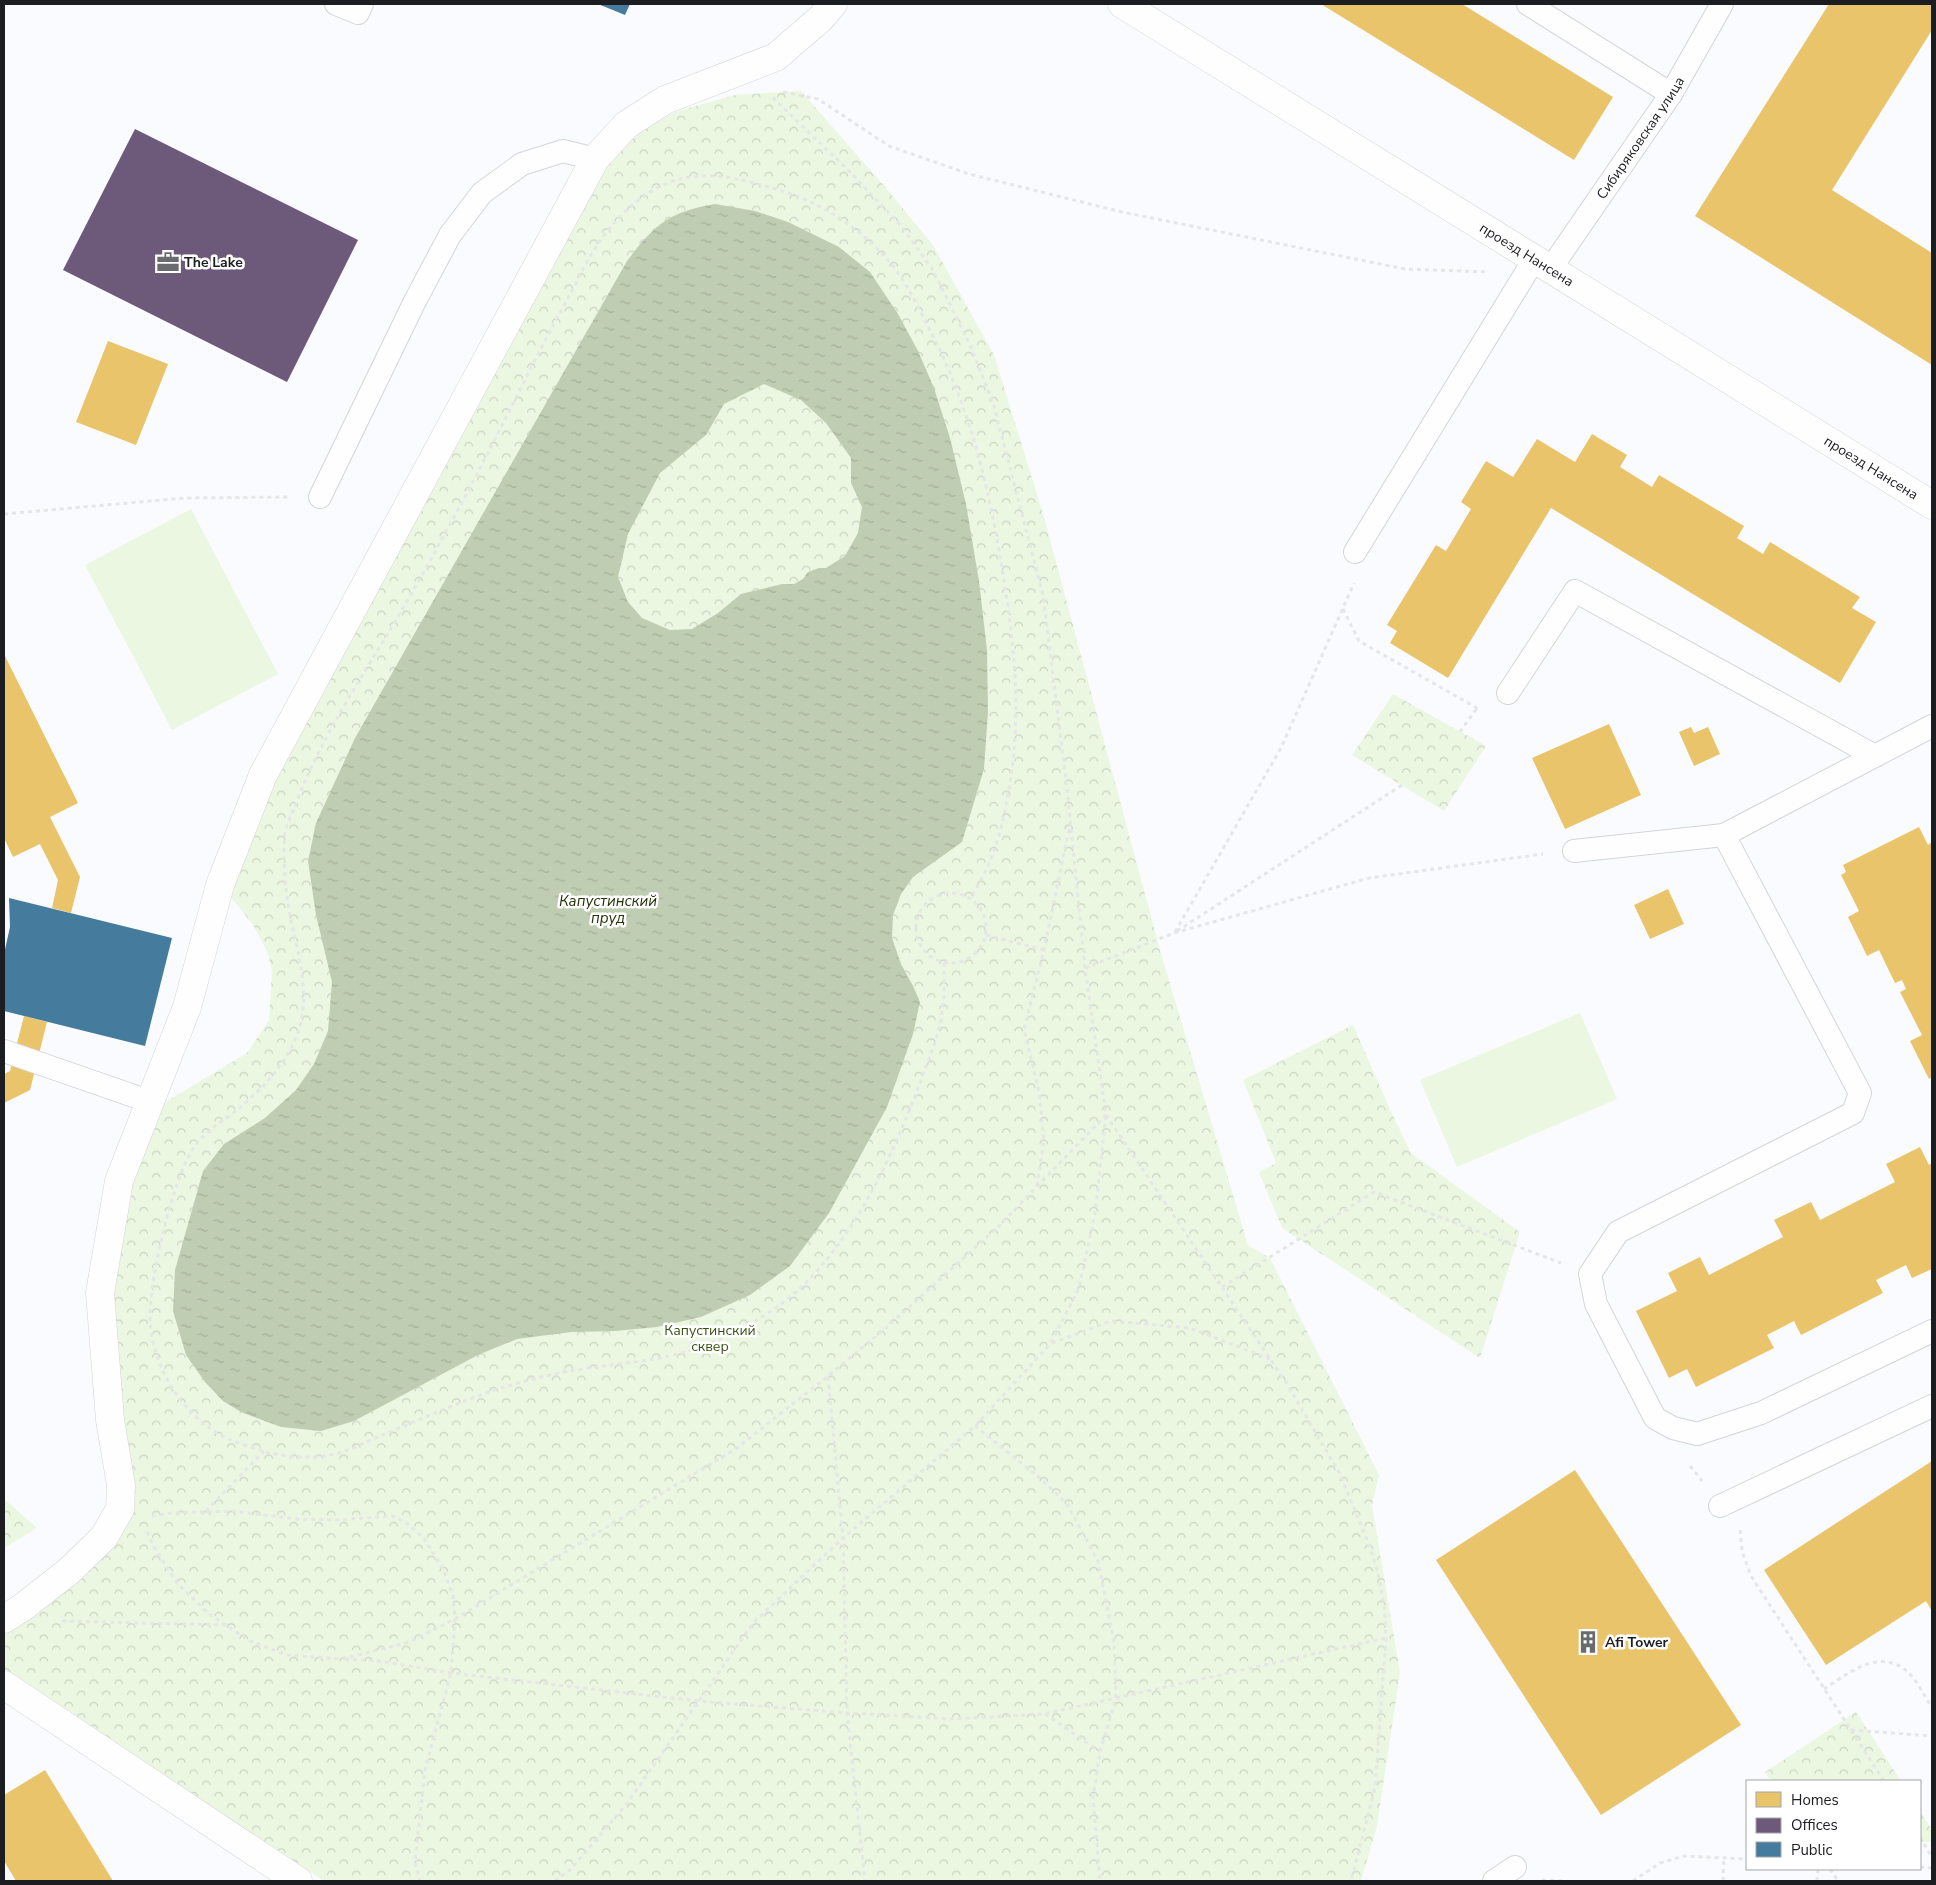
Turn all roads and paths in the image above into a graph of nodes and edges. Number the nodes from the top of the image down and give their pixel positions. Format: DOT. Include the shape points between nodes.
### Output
graph roads {
  1 [pos="336,4"];
  2 [pos="362,4"];
  3 [pos="833,4"];
  4 [pos="1122,4"];
  5 [pos="1528,4"];
  6 [pos="1722,4"];
  7 [pos="729,77"];
  8 [pos="780,91"];
  9 [pos="1671,94"];
  10 [pos="595,159"];
  11 [pos="1537,266"];
  12 [pos="320,497"];
  13 [pos="1932,504"];
  14 [pos="4,514"];
  15 [pos="1355,552"];
  16 [pos="1358,575"];
  17 [pos="1342,609"];
  18 [pos="1508,692"];
  19 [pos="1477,708"];
  20 [pos="1932,726"];
  21 [pos="1460,732"];
  22 [pos="1876,756"];
  23 [pos="1402,785"];
  24 [pos="1070,822"];
  25 [pos="1724,835"];
  26 [pos="1574,851"];
  27 [pos="971,898"];
  28 [pos="1174,933"];
  29 [pos="986,935"];
  30 [pos="1044,950"];
  31 [pos="944,963"];
  32 [pos="1085,968"];
  33 [pos="4,1051"];
  34 [pos="151,1102"];
  35 [pos="1106,1115"];
  36 [pos="1036,1186"];
  37 [pos="1590,1274"];
  38 [pos="1222,1287"];
  39 [pos="1932,1331"];
  40 [pos="1051,1343"];
  41 [pos="1270,1359"];
  42 [pos="828,1376"];
  43 [pos="1932,1406"];
  44 [pos="975,1426"];
  45 [pos="264,1451"];
  46 [pos="121,1485"];
  47 [pos="1729,1501"];
  48 [pos="205,1512"];
  49 [pos="141,1518"];
  50 [pos="843,1538"];
  51 [pos="4,1619"];
  52 [pos="455,1619"];
  53 [pos="52,1621"];
  54 [pos="226,1626"];
  55 [pos="1386,1638"];
  56 [pos="342,1659"];
  57 [pos="451,1673"];
  58 [pos="4,1685"];
  59 [pos="1824,1689"];
  60 [pos="1116,1698"];
  61 [pos="698,1701"];
  62 [pos="1932,1708"];
  63 [pos="847,1713"];
  64 [pos="1044,1714"];
  65 [pos="1851,1730"];
  66 [pos="1932,1736"];
  67 [pos="1100,1752"];
  68 [pos="1883,1780"];
  69 [pos="1921,1839"];
  70 [pos="1932,1856"];
  71 [pos="1724,1858"];
  72 [pos="1746,1859"];
  73 [pos="1515,1868"];
  74 [pos="1831,1870"];
  75 [pos="298,1881"];
  76 [pos="420,1881"];
  77 [pos="555,1881"];
  78 [pos="864,1881"];
  79 [pos="1100,1881"];
  80 [pos="1351,1881"];
  81 [pos="1494,1881"];
  82 [pos="1633,1881"];
  83 [pos="1723,1881"];
  84 [pos="1838,1881"];
  1 -- 2 [label="lane" via="358,13"];
  3 -- 7 [label="street" via="776,57"];
  4 -- 11 [label="street, проезд Нансена"];
  5 -- 9 [label="lane"];
  6 -- 9 [label="lane, Сибиряковская улица"];
  7 -- 10 [label="street" via="666,100 626,125"];
  7 -- 24 [label="path" via="766,92 902,227 933,270 971,347 994,406 1043,595"];
  8 -- 11 [label="path" via="818,99 889,146 968,174 1122,212 1405,269"];
  9 -- 11 [label="lane, Сибиряковская улица"];
  10 -- 12 [label="lane" via="563,151 522,164 482,193 450,235"];
  10 -- 34 [label="street" via="263,775 220,885 187,1007"];
  11 -- 13 [label="street, проезд Нансена"];
  11 -- 15 [label="lane, Сибиряковская улица"];
  12 -- 14 [label="path" via="185,498"];
  16 -- 17 [label="path"];
  17 -- 19 [label="path" via="1360,641"];
  17 -- 28 [label="path" via="1281,748"];
  18 -- 19 [label="path"];
  18 -- 22 [label="lane" via="1575,591"];
  19 -- 21 [label="path"];
  20 -- 22 [label="lane"];
  22 -- 25 [label="lane"];
  23 -- 28 [label="path"];
  24 -- 30 [label="path"];
  24 -- 32 [label="path"];
  25 -- 26 [label="lane"];
  25 -- 37 [label="lane" via="1860,1093 1853,1113 1618,1232"];
  26 -- 28 [label="path" via="1369,878"];
  27 -- 29 [label="path" via="981,908"];
  27 -- 31 [label="path" via="958,893 944,893 921,908 916,921 916,935 921,948"];
  27 -- 45 [label="path" via="994,852 1006,802 1014,746 1016,692 1012,634 995,523 976,444 960,396 916,302 895,268 843,220 795,194 744,180 711,175 675,180 638,200 605,232 454,516 398,617 338,714 302,788 285,833 287,892 304,986 298,1033 268,1082 198,1141 187,1158 178,1179 158,1256 150,1316 162,1370 189,1410 229,1439"];
  28 -- 32 [label="path"];
  29 -- 30 [label="path"];
  29 -- 31 [label="path" via="970,958 958,963"];
  30 -- 36 [label="path" via="1024,1029 1039,1092 1044,1140"];
  31 -- 45 [label="path" via="944,1008 901,1135 858,1213 828,1259 791,1297 705,1346 649,1361 549,1375 494,1390 342,1452 305,1458"];
  32 -- 35 [label="path"];
  33 -- 34 [label="lane"];
  34 -- 46 [label="street" via="119,1181 100,1293 110,1420"];
  35 -- 36 [label="path"];
  35 -- 38 [label="path"];
  35 -- 40 [label="path" via="1096,1214 1079,1288"];
  36 -- 42 [label="path" via="998,1227"];
  37 -- 38 [label="path" via="1374,1192"];
  37 -- 39 [label="lane" via="1596,1304 1655,1418 1673,1428 1697,1434 1760,1414"];
  38 -- 41 [label="path"];
  40 -- 41 [label="path" via="1111,1321 1190,1328"];
  40 -- 44 [label="path"];
  41 -- 55 [label="path" via="1344,1482 1378,1574"];
  42 -- 50 [label="path"];
  42 -- 52 [label="path" via="737,1448"];
  43 -- 47 [label="lane"];
  44 -- 50 [label="path"];
  44 -- 60 [label="path" via="1067,1504 1098,1561 1114,1642"];
  45 -- 48 [label="path"];
  46 -- 49 [label="path"];
  46 -- 51 [label="street" via="120,1510 104,1537 69,1571"];
  47 -- 59 [label="path" via="1751,1576"];
  48 -- 49 [label="path"];
  48 -- 52 [label="path" via="232,1511 338,1520 392,1516 424,1538 443,1568 453,1596"];
  49 -- 54 [label="path" via="154,1547 177,1583"];
  50 -- 61 [label="path" via="754,1622"];
  50 -- 63 [label="path"];
  52 -- 56 [label="path" via="409,1642"];
  52 -- 57 [label="path"];
  53 -- 54 [label="path"];
  54 -- 56 [label="path" via="250,1641 286,1655"];
  55 -- 60 [label="path"];
  55 -- 80 [label="path" via="1375,1788"];
  56 -- 57 [label="path" via="379,1661"];
  57 -- 61 [label="path"];
  57 -- 76 [label="path" via="425,1770 415,1862"];
  58 -- 75 [label="street"];
  59 -- 62 [label="path" via="1862,1664 1889,1662 1909,1673"];
  59 -- 65 [label="path"];
  60 -- 64 [label="path"];
  60 -- 67 [label="path"];
  61 -- 63 [label="path"];
  61 -- 77 [label="path" via="625,1806 570,1870"];
  63 -- 64 [label="path" via="951,1719"];
  63 -- 78 [label="path"];
  64 -- 67 [label="path"];
  65 -- 66 [label="path"];
  65 -- 68 [label="path"];
  67 -- 79 [label="path" via="1093,1797"];
  69 -- 70 [label="path"];
  71 -- 72 [label="path"];
  71 -- 82 [label="path" via="1684,1856 1660,1863"];
  71 -- 83 [label="path"];
  73 -- 81 [label="lane"];
  74 -- 84 [label="path"];
}
